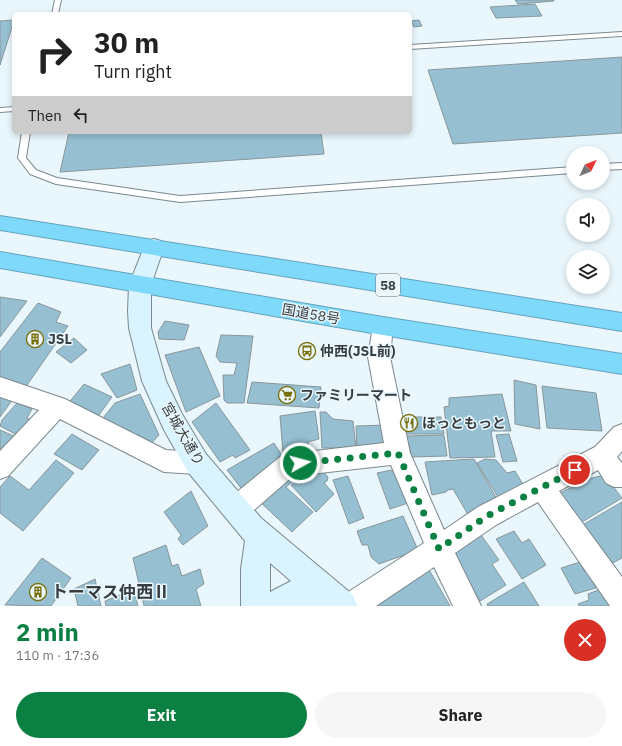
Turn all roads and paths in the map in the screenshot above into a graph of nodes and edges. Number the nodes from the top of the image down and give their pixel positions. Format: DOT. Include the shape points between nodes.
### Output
graph roads {
  1 [pos="58,0"];
  2 [pos="55,12"];
  3 [pos="622,34"];
  4 [pos="412,47"];
  5 [pos="12,109"];
  6 [pos="0,110"];
  7 [pos="26,134"];
  8 [pos="622,166"];
  9 [pos="610,167"];
  10 [pos="566,171"];
  11 [pos="0,223"];
  12 [pos="154,247"];
  13 [pos="0,260"];
  14 [pos="140,285"];
  15 [pos="622,322"];
  16 [pos="383,326"];
  17 [pos="622,364"];
  18 [pos="0,386"];
  19 [pos="57,406"];
  20 [pos="622,435"];
  21 [pos="398,453"];
  22 [pos="196,463"];
  23 [pos="0,468"];
  24 [pos="615,473"];
  25 [pos="542,488"];
  26 [pos="236,509"];
  27 [pos="260,537"];
  28 [pos="439,549"];
  29 [pos="333,599"];
  30 [pos="622,600"];
  31 [pos="257,604"];
  32 [pos="352,606"];
  33 [pos="467,606"];
  1 -- 2 [label="lane"];
  3 -- 4 [label="lane"];
  5 -- 6 [label="lane"];
  7 -- 10 [label="lane" via="22,158 33,172 56,181 180,199"];
  8 -- 9 [label="lane"];
  11 -- 12 [label="highway, 58"];
  12 -- 14 [label="street, 宮城大通り"];
  12 -- 15 [label="highway, 58"];
  13 -- 14 [label="highway, 国道58号"];
  14 -- 16 [label="highway, 国道58号"];
  14 -- 22 [label="street, 宮城大通り" via="140,328 154,381 172,422"];
  16 -- 17 [label="highway, 国道58号"];
  16 -- 21 [label="street" via="379,357"];
  18 -- 19 [label="street"];
  19 -- 22 [label="street" via="164,461"];
  19 -- 23 [label="street"];
  20 -- 24 [label="street"];
  21 -- 26 [label="street" via="288,465"];
  21 -- 28 [label="street"];
  22 -- 26 [label="street, 宮城大通り"];
  24 -- 25 [label="street"];
  25 -- 28 [label="street" via="487,516"];
  25 -- 30 [label="street"];
  26 -- 27 [label="street, 宮城大通り"];
  27 -- 29 [label="street, 宮城大通り"];
  27 -- 31 [label="street" via="255,569"];
  28 -- 32 [label="street"];
  28 -- 33 [label="street"];
  29 -- 31 [label="street" via="305,590"];
}
